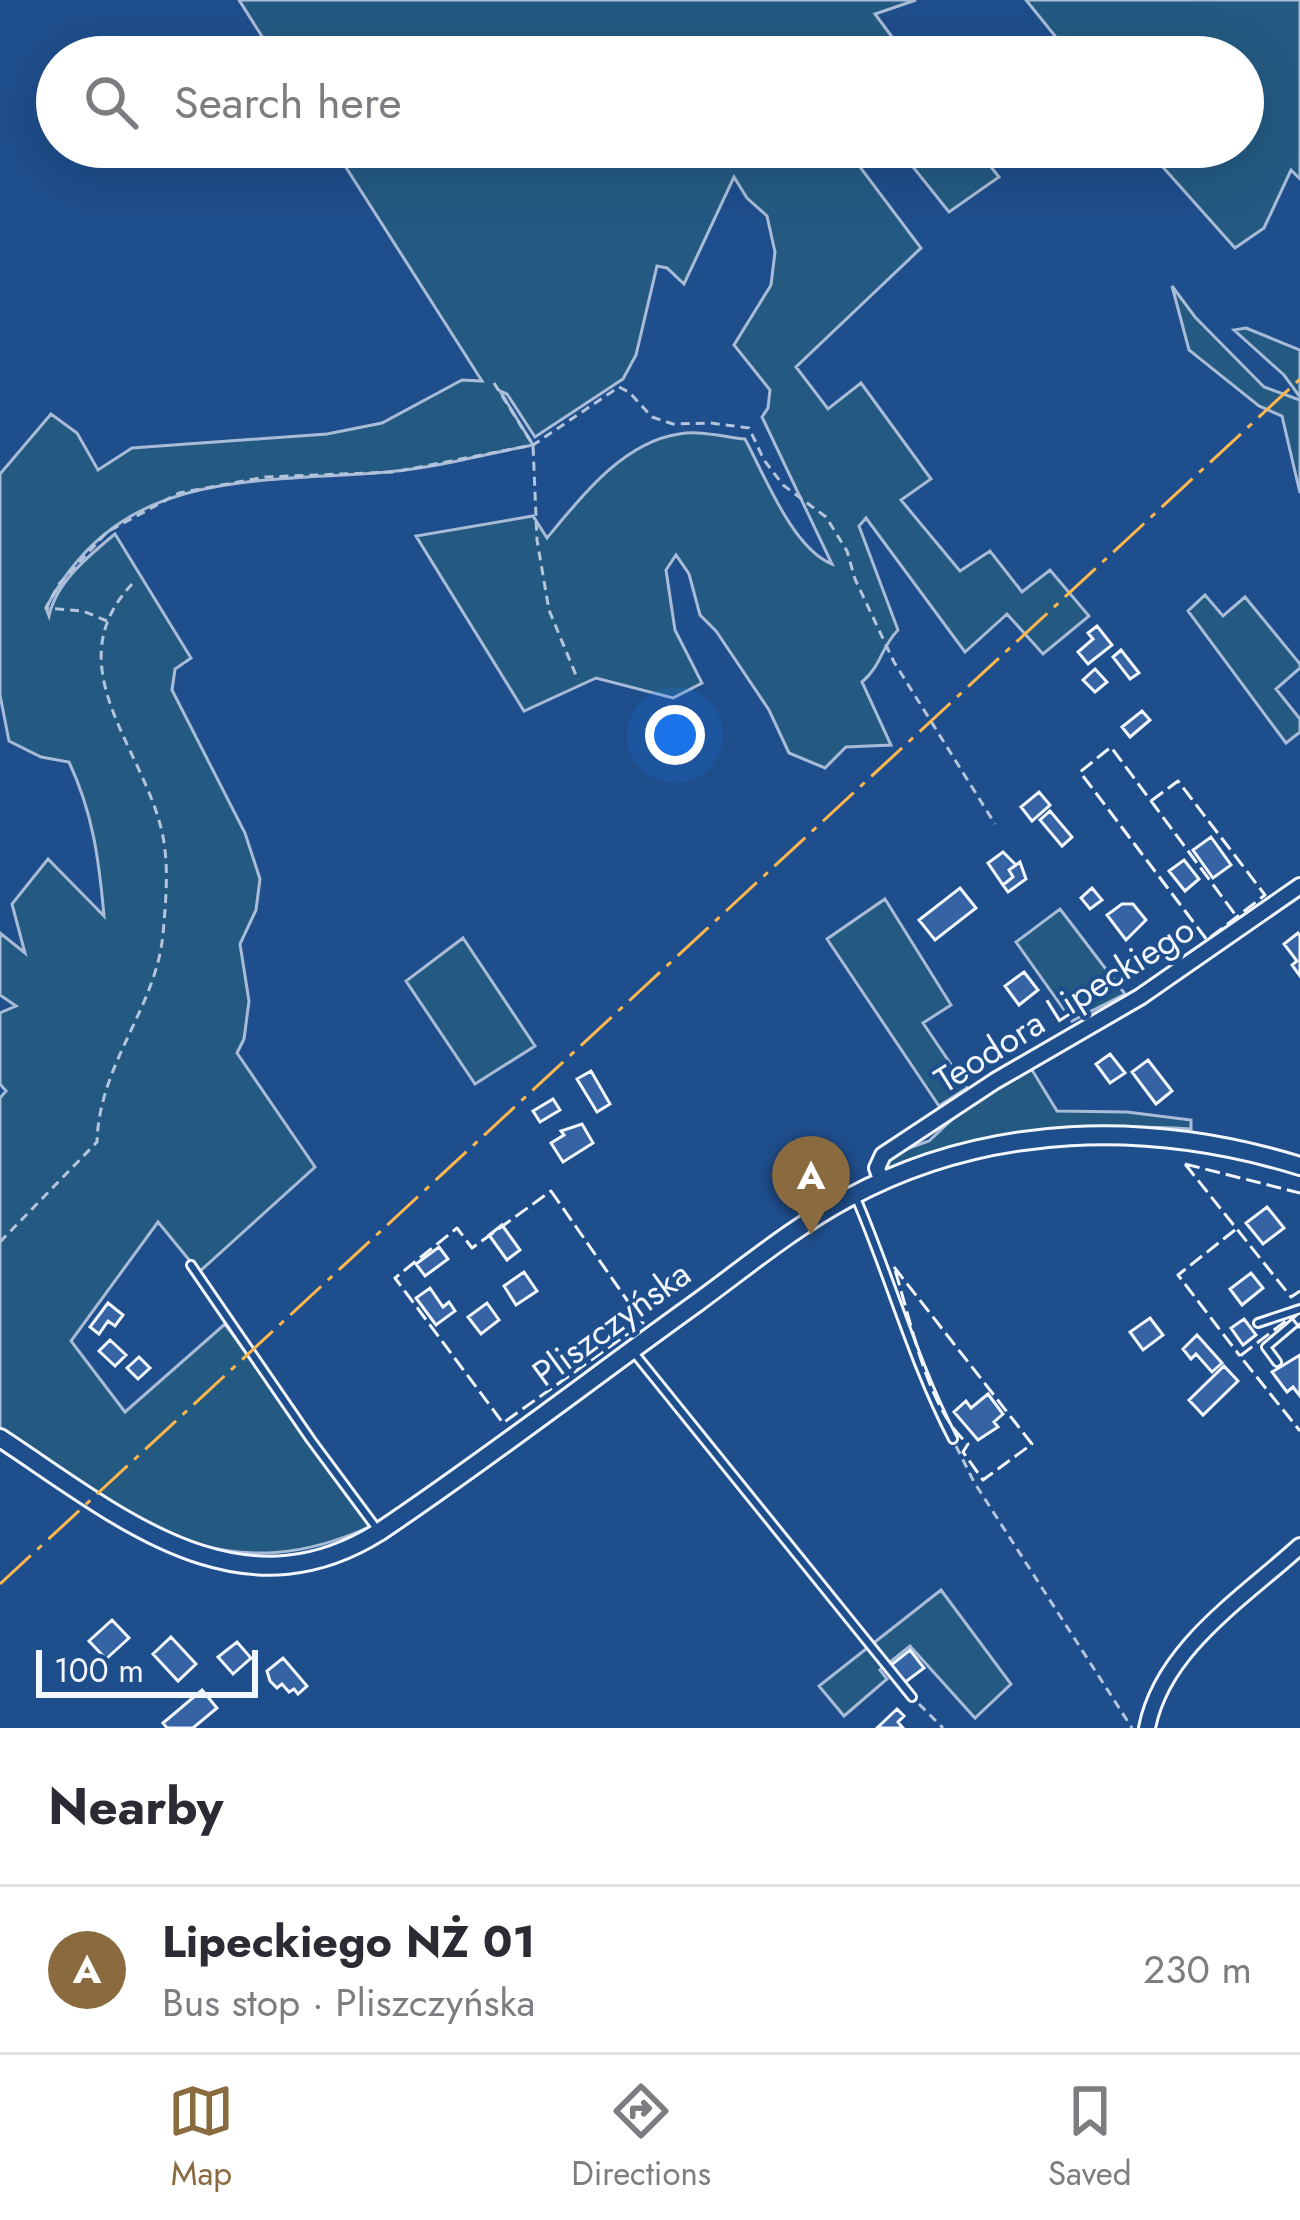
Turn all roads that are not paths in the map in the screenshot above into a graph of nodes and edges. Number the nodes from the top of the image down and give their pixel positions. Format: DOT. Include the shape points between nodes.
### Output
graph roads {
  1 [pos="1300,886"];
  2 [pos="1300,1166"];
  3 [pos="882,1182"];
  4 [pos="854,1194"];
  5 [pos="190,1265"];
  6 [pos="1300,1314"];
  7 [pos="1258,1323"];
  8 [pos="631,1349"];
  9 [pos="1277,1362"];
  10 [pos="0,1438"];
  11 [pos="953,1439"];
  12 [pos="379,1532"];
  13 [pos="1300,1546"];
  14 [pos="912,1697"];
  15 [pos="1147,1728"];
  1 -- 3 [label="street, Teodora Lipeckiego" via="1140,997 883,1155"];
  2 -- 3 [label="street, Pliszczyńska" via="1184,1138 1087,1134 983,1148"];
  3 -- 4 [label="street, Pliszczyńska"];
  4 -- 8 [label="street, Pliszczyńska"];
  4 -- 11 [label="lane"];
  5 -- 12 [label="lane"];
  6 -- 7 [label="lane"];
  6 -- 9 [label="lane" via="1265,1347"];
  8 -- 12 [label="street, Pliszczyńska"];
  8 -- 14 [label="lane"];
  10 -- 12 [label="street, Pliszczyńska" via="150,1536 211,1559 291,1564"];
  13 -- 15 [label="street" via="1190,1645 1154,1697"];
}
